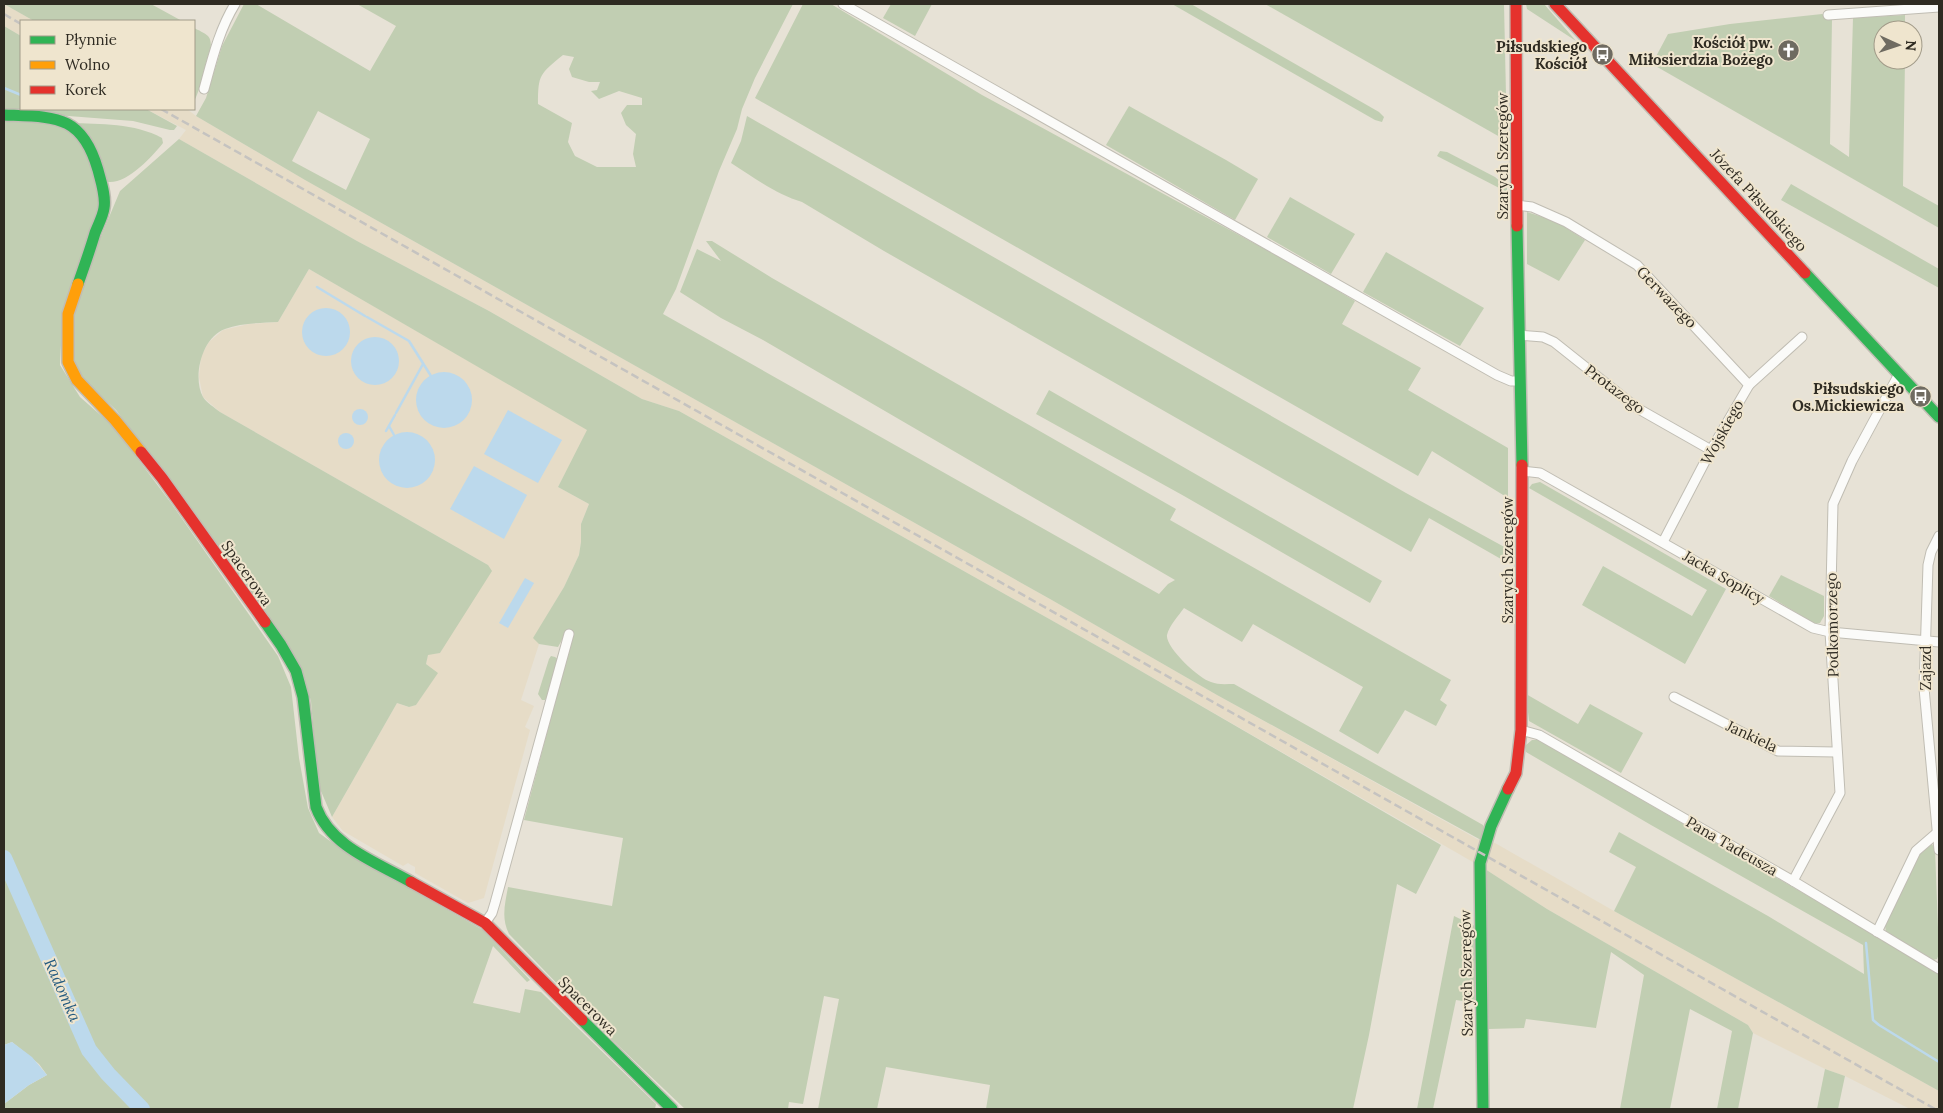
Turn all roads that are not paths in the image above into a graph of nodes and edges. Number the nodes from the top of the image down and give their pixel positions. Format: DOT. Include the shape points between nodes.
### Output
graph roads {
  1 [pos="235,4"];
  2 [pos="843,4"];
  3 [pos="1516,4"];
  4 [pos="1556,4"];
  5 [pos="1939,8"];
  6 [pos="1828,15"];
  7 [pos="204,89"];
  8 [pos="4,114"];
  9 [pos="1517,205"];
  10 [pos="1519,335"];
  11 [pos="1802,337"];
  12 [pos="1899,374"];
  13 [pos="1520,381"];
  14 [pos="1749,385"];
  15 [pos="1939,417"];
  16 [pos="1711,450"];
  17 [pos="1522,470"];
  18 [pos="1939,536"];
  19 [pos="1663,542"];
  20 [pos="1830,632"];
  21 [pos="569,634"];
  22 [pos="1925,640"];
  23 [pos="1939,642"];
  24 [pos="1674,697"];
  25 [pos="1521,730"];
  26 [pos="1836,752"];
  27 [pos="1938,832"];
  28 [pos="1939,850"];
  29 [pos="1793,881"];
  30 [pos="485,923"];
  31 [pos="1877,932"];
  32 [pos="1939,969"];
  33 [pos="672,1109"];
  34 [pos="1483,1109"];
  1 -- 7 [label="street" via="216,45"];
  2 -- 13 [label="street" via="1497,376"];
  3 -- 9 [label="street, Szarych Szeregów"];
  4 -- 12 [label="street, Józefa Piłsudskiego"];
  5 -- 6 [label="street"];
  8 -- 30 [label="street, Spacerowa" via="56,118 73,127 87,140 92,150 104,190 104,208 68,314 68,362 78,380 162,478 281,645 296,671 319,815 341,843"];
  9 -- 10 [label="street, Szarych Szeregów"];
  9 -- 14 [label="street, Gerwazego" via="1532,207 1560,219 1637,264"];
  10 -- 13 [label="street, Szarych Szeregów"];
  10 -- 16 [label="street, Protazego" via="1543,337 1554,342 1637,408"];
  11 -- 14 [label="street, Wojskiego"];
  12 -- 15 [label="street, Józefa Piłsudskiego"];
  12 -- 20 [label="street, Podkomorzego" via="1852,461 1833,504"];
  13 -- 17 [label="street, Szarych Szeregów"];
  14 -- 16 [label="street, Wojskiego"];
  16 -- 19 [label="street, Wojskiego"];
  17 -- 19 [label="street, Jacka Soplicy" via="1540,473"];
  17 -- 25 [label="street, Szarych Szeregów"];
  18 -- 22 [label="street, Zajazd" via="1928,565"];
  19 -- 20 [label="street, Jacka Soplicy" via="1812,628"];
  20 -- 22 [label="street, Jacka Soplicy"];
  20 -- 26 [label="street, Podkomorzego"];
  21 -- 30 [label="street" via="493,909"];
  22 -- 23 [label="street, Jacka Soplicy"];
  22 -- 27 [label="street, Zajazd" via="1924,688"];
  24 -- 26 [label="street, Jankiela" via="1778,751"];
  25 -- 29 [label="street, Pana Tadeusza" via="1539,734"];
  25 -- 34 [label="street, Szarych Szeregów" via="1516,773 1491,826 1480,863"];
  26 -- 29 [label="street, Podkomorzego" via="1840,793"];
  27 -- 28 [label="street, Zajazd"];
  27 -- 31 [label="street" via="1916,851"];
  29 -- 31 [label="street, Pana Tadeusza"];
  30 -- 33 [label="street, Spacerowa"];
  31 -- 32 [label="street, Pana Tadeusza"];
}
